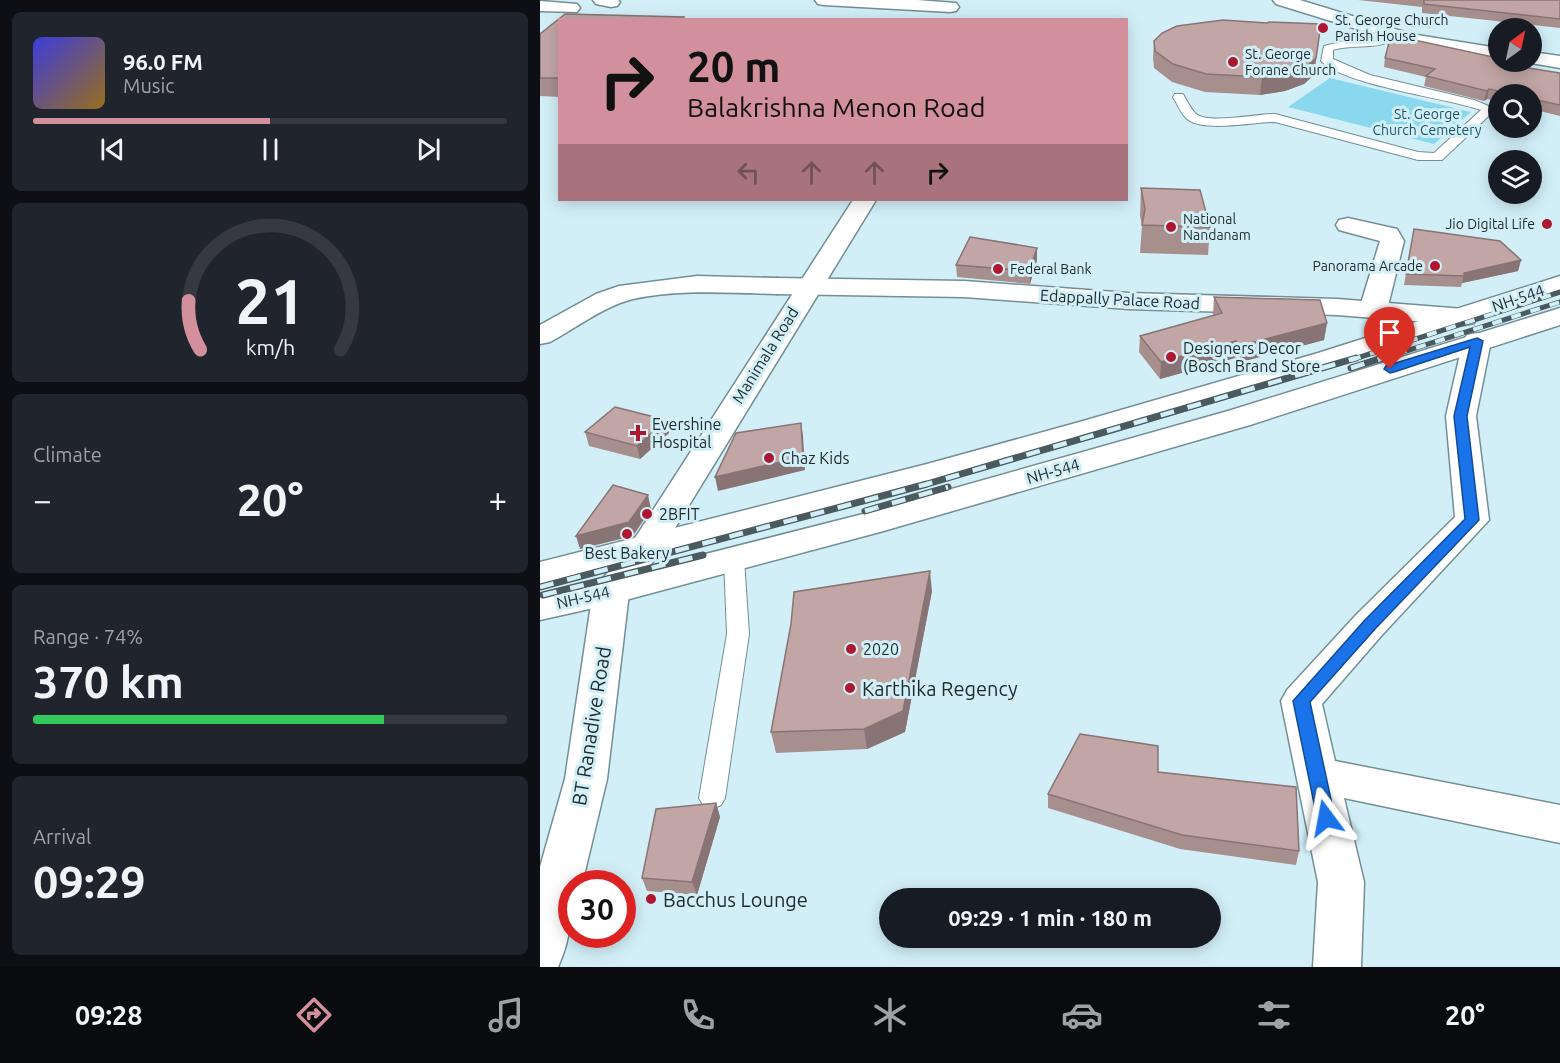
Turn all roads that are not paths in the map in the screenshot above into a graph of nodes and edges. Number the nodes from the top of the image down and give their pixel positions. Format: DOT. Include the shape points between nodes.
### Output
graph roads {
  1 [pos="824,0"];
  2 [pos="1282,0"];
  3 [pos="540,6"];
  4 [pos="571,8"];
  5 [pos="949,9"];
  6 [pos="1380,43"];
  7 [pos="1488,52"];
  8 [pos="1542,59"];
  9 [pos="1560,62"];
  10 [pos="1179,97"];
  11 [pos="863,201"];
  12 [pos="1348,225"];
  13 [pos="1560,284"];
  14 [pos="809,286"];
  15 [pos="1373,310"];
  16 [pos="1542,318"];
  17 [pos="1470,329"];
  18 [pos="540,336"];
  19 [pos="649,543"];
  20 [pos="734,559"];
  21 [pos="540,574"];
  22 [pos="611,591"];
  23 [pos="540,607"];
  24 [pos="1317,775"];
  25 [pos="712,798"];
  26 [pos="1560,824"];
  27 [pos="540,954"];
  28 [pos="1337,967"];
  1 -- 5 [label="street"];
  2 -- 7 [label="street" via="1408,39"];
  3 -- 4 [label="street"];
  6 -- 10 [label="lane" via="1353,40 1328,48 1328,61 1375,80 1490,109 1437,157 1418,156 1275,118 1199,121 1190,115"];
  8 -- 9 [label="street"];
  11 -- 14 [label="street, Manimala Road"];
  12 -- 15 [label="street" via="1388,234 1392,241"];
  13 -- 16 [label="street, NH-544"];
  14 -- 15 [label="street, Edappally Palace Road" via="964,289 1129,301"];
  14 -- 18 [label="street, Edappally Palace Road" via="698,284 628,292"];
  14 -- 19 [label="street, Manimala Road"];
  15 -- 17 [label="street, Edappally Palace Road"];
  16 -- 17 [label="street, NH-544"];
  17 -- 19 [label="street, NH-544"];
  17 -- 20 [label="street, NH-544" via="1239,418"];
  17 -- 24 [label="street" via="1461,416 1472,520 1301,701"];
  19 -- 21 [label="street, NH-544"];
  19 -- 22 [label="street"];
  20 -- 22 [label="street, NH-544"];
  20 -- 25 [label="lane" via="738,634"];
  22 -- 23 [label="street, NH-544"];
  22 -- 27 [label="street, BT Ranadive Road" via="586,779"];
  24 -- 26 [label="street"];
  24 -- 28 [label="street" via="1341,882"];
}
